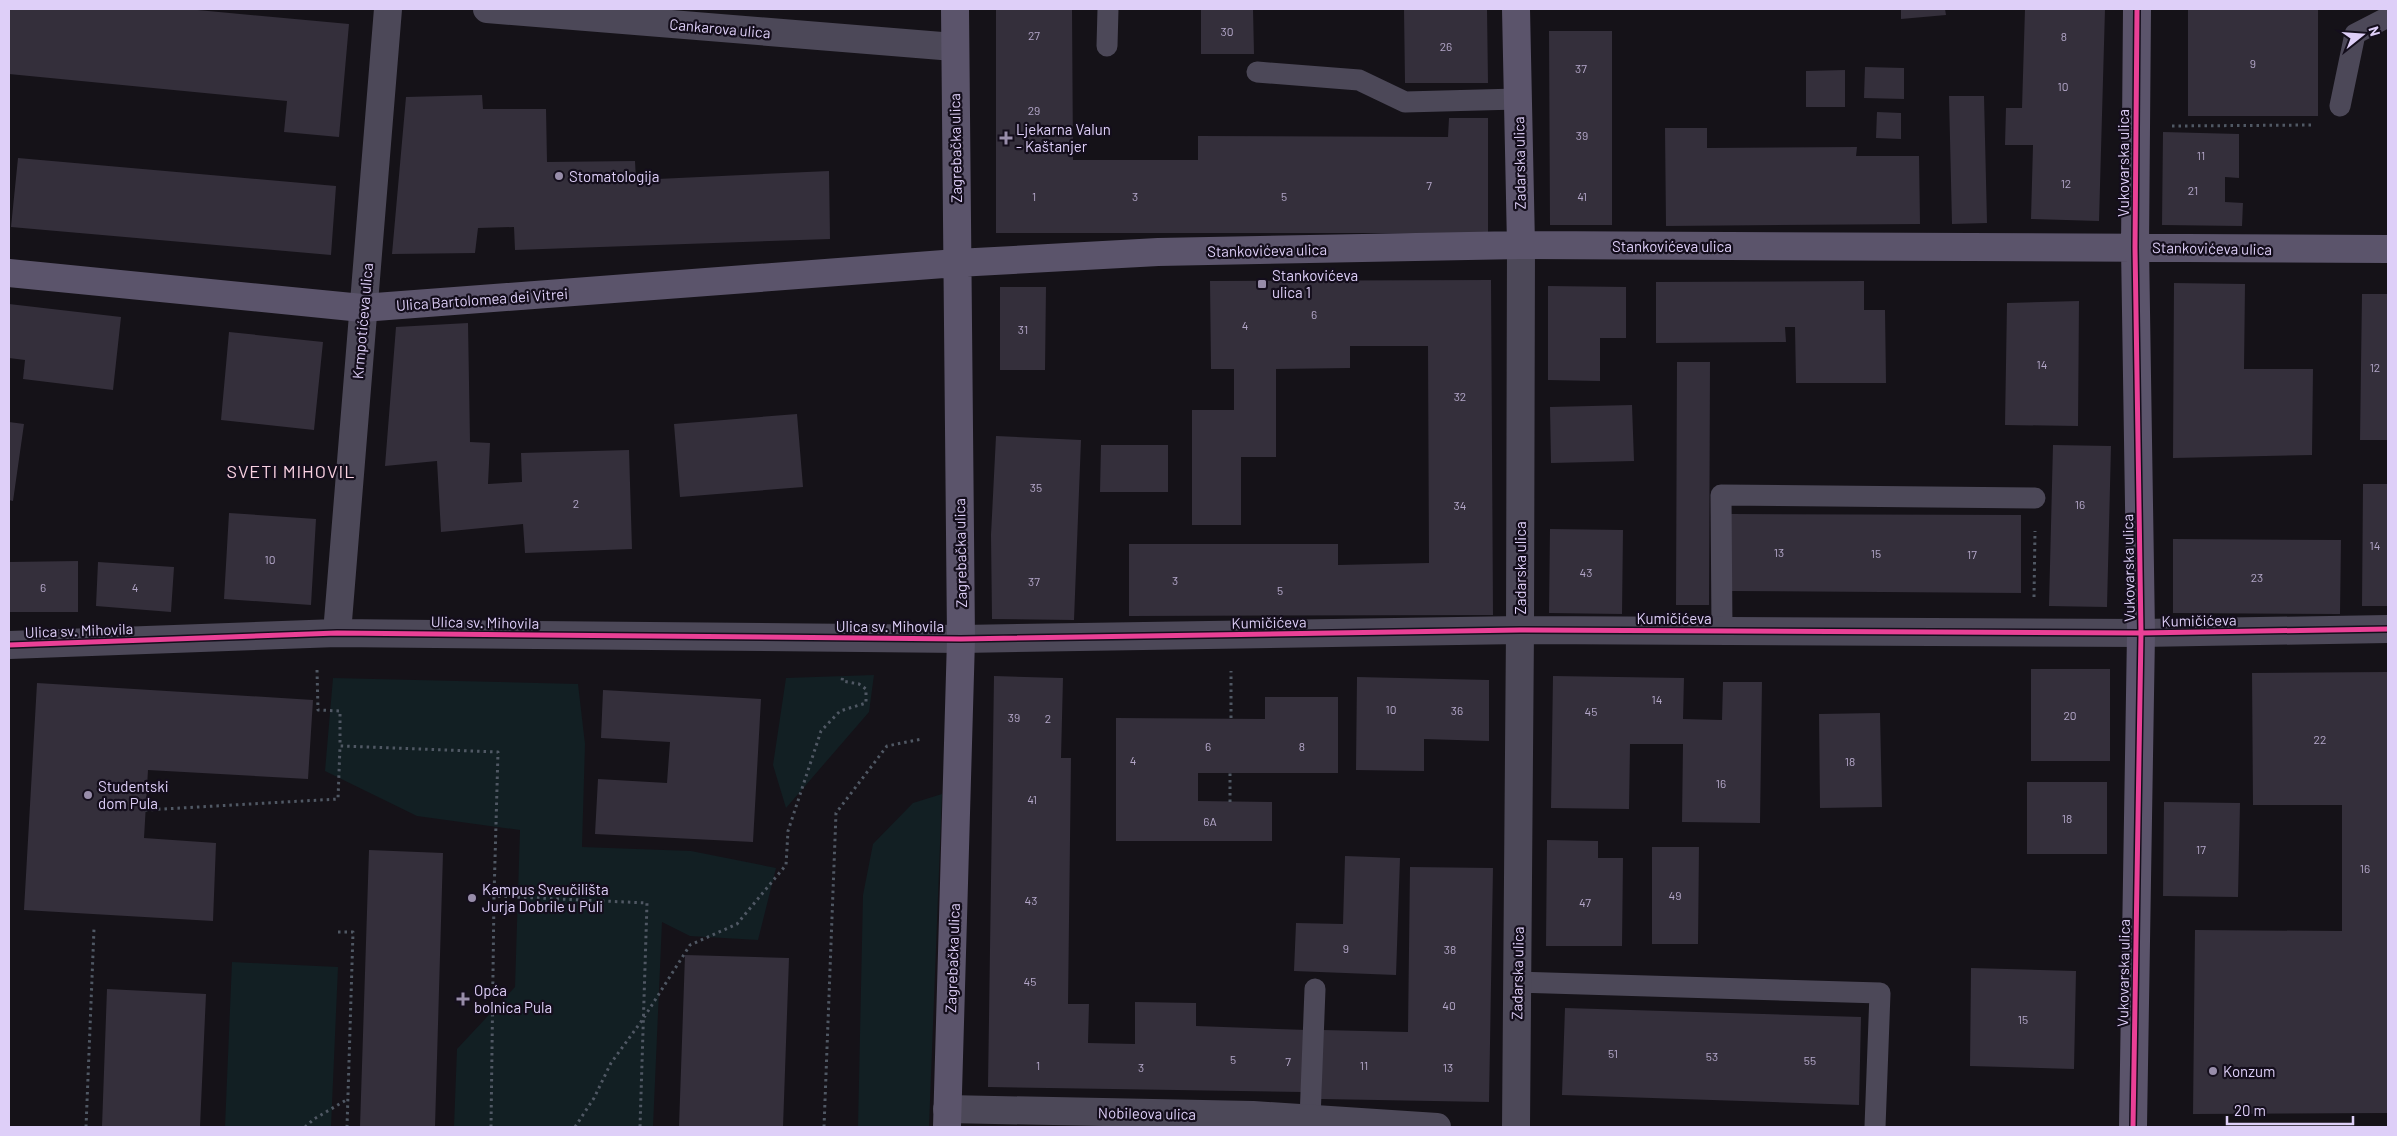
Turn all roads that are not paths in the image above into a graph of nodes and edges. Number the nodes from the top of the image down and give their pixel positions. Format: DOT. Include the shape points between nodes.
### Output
graph roads {
  1 [pos="388,9"];
  2 [pos="486,9"];
  3 [pos="955,9"];
  4 [pos="1108,9"];
  5 [pos="1516,9"];
  6 [pos="2137,9"];
  7 [pos="2388,17"];
  8 [pos="1107,46"];
  9 [pos="954,47"];
  10 [pos="1257,72"];
  11 [pos="1517,99"];
  12 [pos="2340,106"];
  13 [pos="1521,246"];
  14 [pos="2135,247"];
  15 [pos="2388,250"];
  16 [pos="957,263"];
  17 [pos="9,272"];
  18 [pos="362,308"];
  19 [pos="2035,498"];
  20 [pos="2388,629"];
  21 [pos="1520,630"];
  22 [pos="1722,631"];
  23 [pos="337,633"];
  24 [pos="2142,633"];
  25 [pos="961,639"];
  26 [pos="9,645"];
  27 [pos="1517,982"];
  28 [pos="1315,989"];
  29 [pos="947,1118"];
  30 [pos="1310,1119"];
  31 [pos="1437,1127"];
  32 [pos="1516,1127"];
  33 [pos="1875,1127"];
  34 [pos="2133,1127"];
  1 -- 18 [label="street, Krmpotićeva ulica"];
  2 -- 9 [label="street, Cankarova ulica"];
  3 -- 9 [label="main road, Zagrebačka ulica"];
  4 -- 8 [label="lane"];
  5 -- 11 [label="main road, Zadarska ulica"];
  6 -- 14 [label="main road, Vukovarska ulica"];
  7 -- 12 [label="lane" via="2355,34"];
  9 -- 16 [label="main road, Zagrebačka ulica"];
  10 -- 11 [label="lane" via="1359,80 1405,102"];
  11 -- 13 [label="main road, Zadarska ulica"];
  13 -- 14 [label="main road, Stankovićeva ulica"];
  13 -- 16 [label="main road, Stankovićeva ulica" via="1158,252"];
  13 -- 21 [label="street, Zadarska ulica"];
  14 -- 15 [label="main road, Stankovićeva ulica"];
  14 -- 24 [label="main road, Vukovarska ulica"];
  16 -- 18 [label="main road, Ulica Bartolomea dei Vitrei"];
  16 -- 25 [label="main road, Zagrebačka ulica"];
  17 -- 18 [label="main road, Ulica Bartolomea dei Vitrei"];
  18 -- 23 [label="street, Krmpotićeva ulica"];
  19 -- 22 [label="lane" via="1722,495"];
  20 -- 24 [label="street, Kumičićeva"];
  21 -- 22 [label="street, Kumičićeva"];
  21 -- 25 [label="street, Kumičićeva"];
  21 -- 27 [label="street, Zadarska ulica"];
  22 -- 24 [label="street, Kumičićeva"];
  23 -- 25 [label="street, Ulica sv. Mihovila"];
  23 -- 26 [label="street, Ulica sv. Mihovila"];
  24 -- 34 [label="main road, Vukovarska ulica"];
  25 -- 29 [label="main road, Zagrebačka ulica"];
  27 -- 32 [label="street, Zadarska ulica"];
  27 -- 33 [label="lane" via="1880,994"];
  28 -- 30 [label="lane"];
  29 -- 30 [label="street, Nobileova ulica" via="1253,1115"];
  30 -- 31 [label="street, Nobileova ulica"];
}
